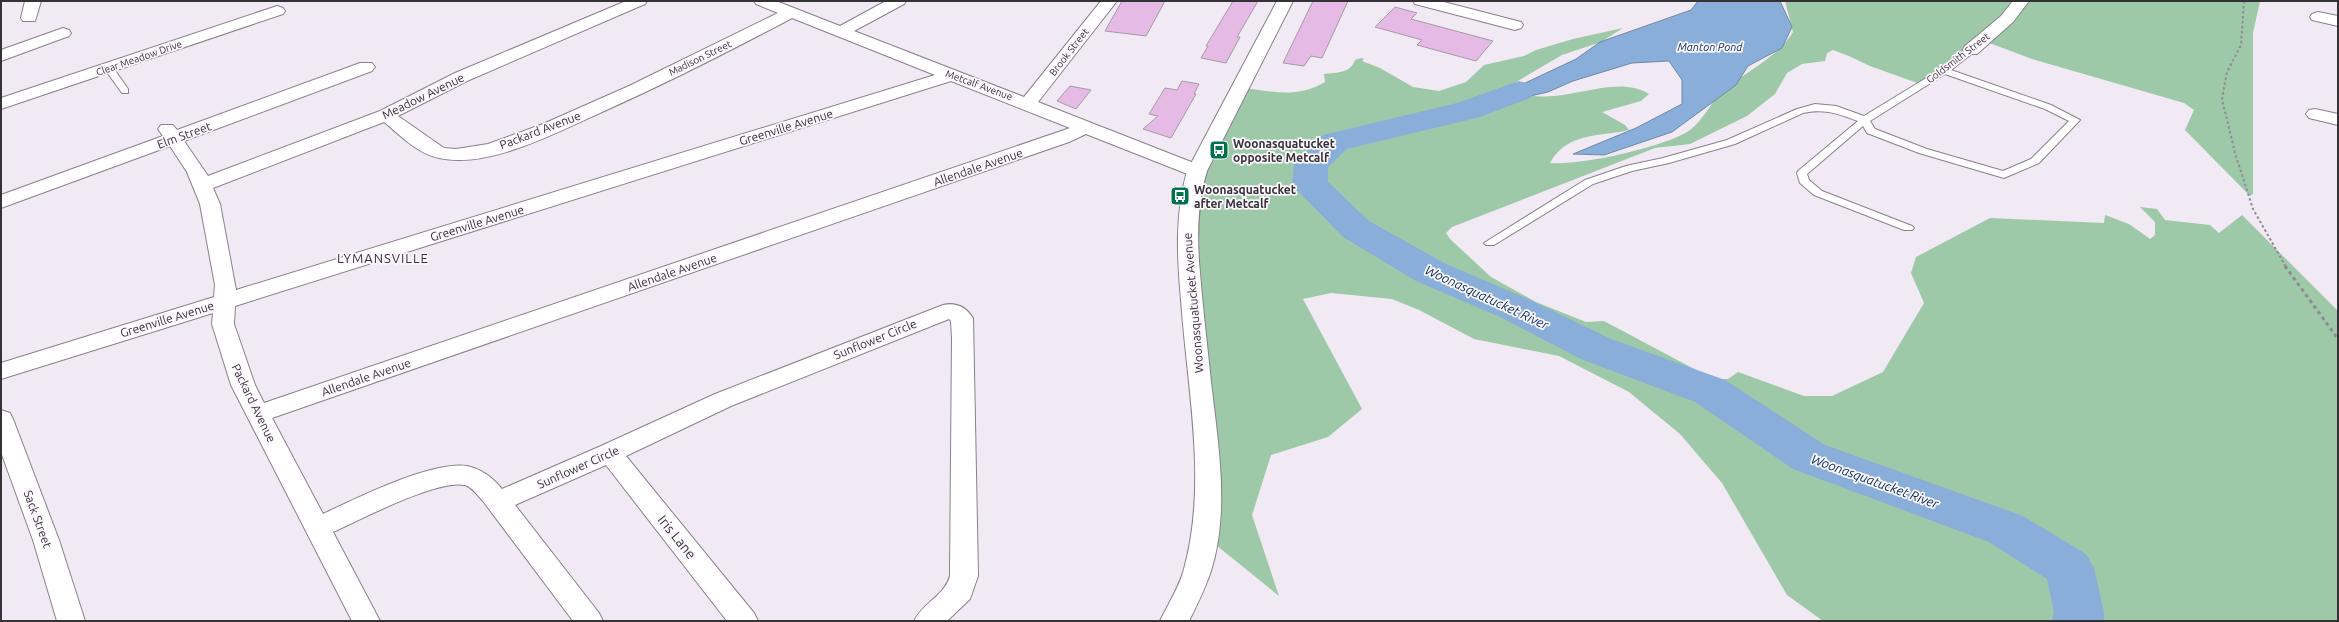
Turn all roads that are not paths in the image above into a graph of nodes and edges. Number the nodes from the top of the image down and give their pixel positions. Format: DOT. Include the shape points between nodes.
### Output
graph roads {
  1 [pos="33,1"];
  2 [pos="639,1"];
  3 [pos="762,1"];
  4 [pos="898,1"];
  5 [pos="1109,1"];
  6 [pos="1285,1"];
  7 [pos="1421,1"];
  8 [pos="2021,1"];
  9 [pos="277,11"];
  10 [pos="790,13"];
  11 [pos="2318,17"];
  12 [pos="29,18"];
  13 [pos="2338,21"];
  14 [pos="1515,25"];
  15 [pos="841,32"];
  16 [pos="63,33"];
  17 [pos="1971,50"];
  18 [pos="1,56"];
  19 [pos="366,67"];
  20 [pos="109,68"];
  21 [pos="1944,71"];
  22 [pos="952,75"];
  23 [pos="125,91"];
  24 [pos="610,102"];
  25 [pos="1028,103"];
  26 [pos="1,104"];
  27 [pos="2315,114"];
  28 [pos="386,115"];
  29 [pos="1865,120"];
  30 [pos="2338,120"];
  31 [pos="1086,127"];
  32 [pos="170,134"];
  33 [pos="1197,171"];
  34 [pos="203,185"];
  35 [pos="1,202"];
  36 [pos="1908,228"];
  37 [pos="1490,243"];
  38 [pos="225,301"];
  39 [pos="1,371"];
  40 [pos="257,414"];
  41 [pos="1,419"];
  42 [pos="610,453"];
  43 [pos="497,502"];
  44 [pos="319,527"];
  45 [pos="70,621"];
  46 [pos="366,621"];
  47 [pos="589,621"];
  48 [pos="744,621"];
  49 [pos="928,621"];
  50 [pos="1174,621"];
  1 -- 12 [label="street"];
  2 -- 28 [label="street, Meadow Avenue" via="461,77"];
  3 -- 10 [label="street, Metcalf Avenue"];
  4 -- 15 [label="street"];
  5 -- 25 [label="street, Brook Street"];
  6 -- 33 [label="street, Woonasquatucket Avenue"];
  7 -- 14 [label="street"];
  8 -- 17 [label="street, Goldsmith Street" via="2008,19"];
  9 -- 20 [label="street, Clear Meadow Drive"];
  10 -- 15 [label="street, Metcalf Avenue"];
  10 -- 24 [label="street, Madison Street"];
  11 -- 13 [label="street"];
  15 -- 22 [label="street, Metcalf Avenue"];
  16 -- 18 [label="street"];
  17 -- 21 [label="lane, Goldsmith Street"];
  19 -- 32 [label="street, Elm Street"];
  20 -- 23 [label="lane"];
  20 -- 26 [label="street, Clear Meadow Drive"];
  21 -- 29 [label="lane, Goldsmith Street"];
  21 -- 29 [label="lane" via="2048,107 2075,120 2035,161 2004,175 1883,137 1871,131"];
  22 -- 25 [label="street, Metcalf Avenue"];
  22 -- 38 [label="street, Greenville Avenue"];
  24 -- 28 [label="street, Packard Avenue" via="512,143 460,154 438,153"];
  25 -- 31 [label="street, Metcalf Avenue"];
  27 -- 30 [label="street"];
  28 -- 34 [label="street, Meadow Avenue"];
  29 -- 36 [label="lane, Goldsmith Street" via="1802,173 1804,181 1818,192"];
  29 -- 37 [label="lane" via="1829,108 1815,107 1800,111 1731,142 1630,168 1589,182"];
  31 -- 33 [label="street, Metcalf Avenue"];
  31 -- 40 [label="street, Allendale Avenue" via="1062,138"];
  32 -- 34 [label="street, Packard Avenue" via="197,172"];
  32 -- 35 [label="street, Elm Street"];
  33 -- 50 [label="street, Woonasquatucket Avenue" via="1191,189 1186,237 1207,456 1208,517 1194,582"];
  34 -- 38 [label="street, Packard Avenue" via="210,204 226,285"];
  38 -- 39 [label="street, Greenville Avenue"];
  38 -- 40 [label="street, Packard Avenue" via="223,324 232,356"];
  40 -- 44 [label="street, Packard Avenue"];
  41 -- 45 [label="street, Sack Street" via="46,540"];
  42 -- 43 [label="street, Sunflower Circle"];
  42 -- 48 [label="street, Iris Lane"];
  42 -- 49 [label="street, Sunflower Circle" via="723,400 951,310 962,318 963,338 964,576 960,591"];
  43 -- 44 [label="street" via="480,482 467,475 451,475 417,486"];
  43 -- 47 [label="street"];
  44 -- 46 [label="street, Packard Avenue"];
}
